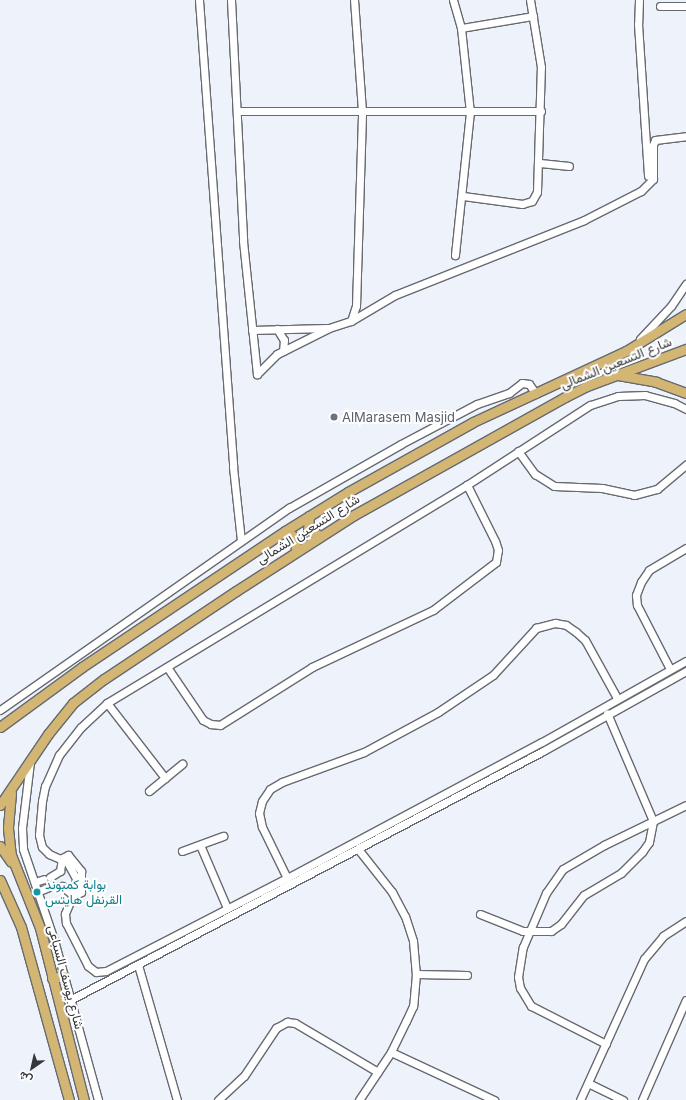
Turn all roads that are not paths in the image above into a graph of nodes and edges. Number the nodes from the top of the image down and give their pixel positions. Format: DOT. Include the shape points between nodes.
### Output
graph roads {
  1 [pos="199,0"];
  2 [pos="231,0"];
  3 [pos="354,0"];
  4 [pos="453,0"];
  5 [pos="530,0"];
  6 [pos="639,0"];
  7 [pos="686,5"];
  8 [pos="660,6"];
  9 [pos="533,16"];
  10 [pos="461,28"];
  11 [pos="238,111"];
  12 [pos="362,111"];
  13 [pos="470,112"];
  14 [pos="542,112"];
  15 [pos="686,136"];
  16 [pos="540,163"];
  17 [pos="569,166"];
  18 [pos="648,176"];
  19 [pos="463,196"];
  20 [pos="455,255"];
  21 [pos="686,284"];
  22 [pos="686,314"];
  23 [pos="351,322"];
  24 [pos="329,328"];
  25 [pos="277,329"];
  26 [pos="252,330"];
  27 [pos="632,348"];
  28 [pos="686,349"];
  29 [pos="283,351"];
  30 [pos="617,375"];
  31 [pos="686,393"];
  32 [pos="536,394"];
  33 [pos="686,409"];
  34 [pos="518,451"];
  35 [pos="686,465"];
  36 [pos="467,485"];
  37 [pos="309,516"];
  38 [pos="285,530"];
  39 [pos="320,536"];
  40 [pos="241,541"];
  41 [pos="686,548"];
  42 [pos="296,551"];
  43 [pos="686,661"];
  44 [pos="167,667"];
  45 [pos="670,669"];
  46 [pos="686,671"];
  47 [pos="617,698"];
  48 [pos="107,703"];
  49 [pos="0,710"];
  50 [pos="607,714"];
  51 [pos="0,727"];
  52 [pos="30,760"];
  53 [pos="182,764"];
  54 [pos="165,778"];
  55 [pos="149,791"];
  56 [pos="11,792"];
  57 [pos="0,805"];
  58 [pos="686,805"];
  59 [pos="653,821"];
  60 [pos="223,836"];
  61 [pos="200,845"];
  62 [pos="0,846"];
  63 [pos="358,849"];
  64 [pos="182,851"];
  65 [pos="62,858"];
  66 [pos="14,863"];
  67 [pos="287,878"];
  68 [pos="0,880"];
  69 [pos="35,882"];
  70 [pos="39,891"];
  71 [pos="74,896"];
  72 [pos="227,908"];
  73 [pos="480,914"];
  74 [pos="686,921"];
  75 [pos="530,931"];
  76 [pos="138,965"];
  77 [pos="416,974"];
  78 [pos="467,975"];
  79 [pos="64,976"];
  80 [pos="52,978"];
  81 [pos="70,1000"];
  82 [pos="686,1000"];
  83 [pos="606,1044"];
  84 [pos="391,1052"];
  85 [pos="378,1072"];
  86 [pos="588,1083"];
  87 [pos="69,1100"];
  88 [pos="84,1100"];
  89 [pos="98,1100"];
  90 [pos="177,1100"];
  91 [pos="218,1100"];
  92 [pos="359,1100"];
  93 [pos="494,1100"];
  94 [pos="580,1100"];
  95 [pos="623,1100"];
  96 [pos="642,1100"];
  1 -- 40 [label="street" via="230,429"];
  2 -- 11 [label="street"];
  3 -- 12 [label="street"];
  4 -- 10 [label="street"];
  5 -- 9 [label="street"];
  6 -- 18 [label="street" via="638,24"];
  7 -- 8 [label="street"];
  9 -- 10 [label="street"];
  9 -- 14 [label="street" via="541,67"];
  10 -- 13 [label="street"];
  11 -- 12 [label="street"];
  11 -- 26 [label="street" via="243,241"];
  12 -- 13 [label="street"];
  12 -- 23 [label="street" via="356,306"];
  13 -- 14 [label="street"];
  13 -- 19 [label="street"];
  14 -- 16 [label="street"];
  15 -- 23 [label="street" via="659,138 654,141 653,178 641,191 584,220 395,295"];
  16 -- 17 [label="street"];
  16 -- 19 [label="street" via="538,192 528,204"];
  19 -- 20 [label="street"];
  21 -- 27 [label="street" via="666,313"];
  22 -- 27 [label="main road, شارع التسعين الشمالى"];
  23 -- 24 [label="street"];
  24 -- 25 [label="street"];
  24 -- 29 [label="street"];
  25 -- 26 [label="street"];
  25 -- 29 [label="street" via="284,340"];
  26 -- 29 [label="street" via="257,374 271,358"];
  27 -- 32 [label="main road, شارع التسعين الشمالى"];
  28 -- 30 [label="main road, شارع التسعين الشمالى"];
  30 -- 31 [label="main road" via="656,382"];
  30 -- 39 [label="main road, شارع التسعين الشمالى" via="565,397 368,506"];
  32 -- 37 [label="main road, شارع التسعين الشمالى" via="452,434"];
  32 -- 40 [label="street" via="530,384 522,383 509,393 477,404 289,508"];
  33 -- 34 [label="street" via="645,395 618,396 590,405"];
  34 -- 35 [label="street" via="535,474 554,486 597,488 634,495 657,489"];
  34 -- 36 [label="street"];
  36 -- 44 [label="street"];
  36 -- 44 [label="street" via="496,541 496,562 434,610 312,667 220,725 203,720"];
  37 -- 38 [label="main road, شارع التسعين الشمالى"];
  37 -- 39 [label="main road" via="308,529"];
  38 -- 42 [label="main road" via="297,539"];
  38 -- 51 [label="main road, شارع التسعين الشمالى" via="82,666"];
  39 -- 42 [label="main road, شارع التسعين الشمالى"];
  40 -- 49 [label="street"];
  41 -- 45 [label="street" via="649,570 640,582 636,595 637,605"];
  42 -- 52 [label="main road, شارع التسعين الشمالى" via="87,692 57,721"];
  43 -- 45 [label="street"];
  44 -- 48 [label="street"];
  45 -- 47 [label="street"];
  46 -- 50 [label="street"];
  47 -- 67 [label="street" via="542,742"];
  47 -- 67 [label="street" via="585,640 576,632 566,625 555,623 536,628 493,675 438,712 364,752 282,782 270,789 262,801 259,813 262,827"];
  48 -- 54 [label="street"];
  48 -- 65 [label="street" via="70,740 59,755 45,786 39,816 40,842 45,851"];
  50 -- 59 [label="street"];
  50 -- 63 [label="street"];
  52 -- 56 [label="main road, شارع التسعين الشمالى"];
  52 -- 69 [label="street" via="22,835 25,856"];
  53 -- 54 [label="street"];
  54 -- 55 [label="street"];
  56 -- 57 [label="main road, شارع التسعين الشمالى"];
  56 -- 66 [label="main road, شارع يوسف السباعى" via="8,837"];
  58 -- 59 [label="street"];
  59 -- 75 [label="street" via="576,860 564,869 546,893"];
  59 -- 75 [label="street" via="649,842 628,867 584,895 558,927 543,933"];
  60 -- 61 [label="street"];
  61 -- 64 [label="street"];
  61 -- 72 [label="street"];
  62 -- 66 [label="main road" via="8,859"];
  63 -- 76 [label="street"];
  63 -- 77 [label="street" via="392,892 405,916 414,946"];
  65 -- 69 [label="street" via="60,871"];
  65 -- 71 [label="street" via="74,872"];
  66 -- 80 [label="main road, شارع يوسف السباعى" via="35,913"];
  67 -- 72 [label="street"];
  68 -- 87 [label="main road" via="21,927"];
  69 -- 70 [label="street"];
  70 -- 71 [label="street" via="62,886"];
  70 -- 79 [label="street"];
  71 -- 72 [label="street" via="65,914 66,923 88,966 96,972 106,971"];
  73 -- 75 [label="street"];
  74 -- 83 [label="street" via="670,930 649,951"];
  75 -- 83 [label="street" via="518,966 518,978 524,998 540,1013"];
  76 -- 81 [label="street"];
  76 -- 90 [label="street"];
  77 -- 78 [label="street"];
  77 -- 84 [label="street" via="413,1006"];
  79 -- 80 [label="main road"];
  79 -- 81 [label="street"];
  80 -- 88 [label="main road, شارع يوسف السباعى"];
  81 -- 89 [label="street"];
  82 -- 96 [label="street"];
  83 -- 86 [label="street"];
  84 -- 85 [label="street"];
  84 -- 93 [label="street"];
  85 -- 91 [label="street" via="295,1023 287,1022 276,1028 244,1076"];
  85 -- 92 [label="street"];
  86 -- 94 [label="street"];
  86 -- 95 [label="street"];
}
